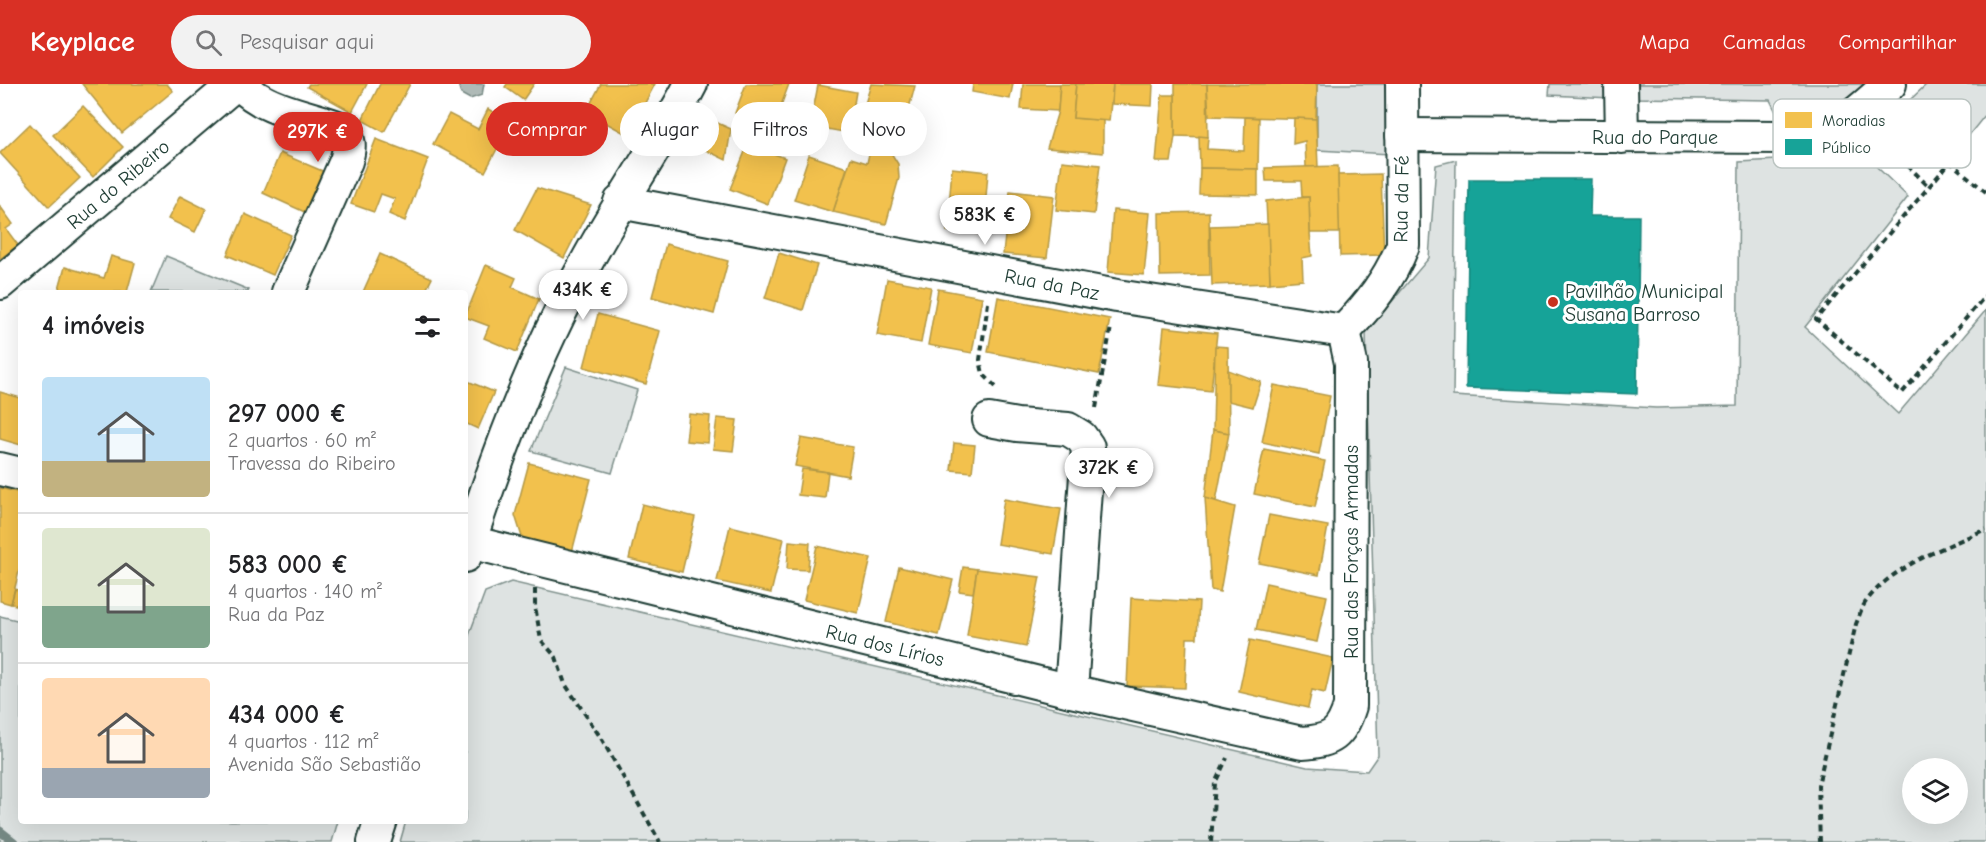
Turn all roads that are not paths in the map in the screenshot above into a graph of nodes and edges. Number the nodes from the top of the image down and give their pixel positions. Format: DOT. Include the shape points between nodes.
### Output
graph roads {
  1 [pos="237,84"];
  2 [pos="691,84"];
  3 [pos="1402,84"];
  4 [pos="1621,84"];
  5 [pos="1890,84"];
  6 [pos="1872,99"];
  7 [pos="1402,135"];
  8 [pos="1622,137"];
  9 [pos="1773,137"];
  10 [pos="620,202"];
  11 [pos="0,283"];
  12 [pos="289,290"];
  13 [pos="1344,332"];
  14 [pos="989,420"];
  15 [pos="0,469"];
  16 [pos="18,473"];
  17 [pos="468,546"];
  18 [pos="468,549"];
  19 [pos="1071,691"];
  20 [pos="1302,742"];
  21 [pos="380,824"];
  22 [pos="374,842"];
  1 -- 11 [label="street, Rua do Ribeiro"];
  1 -- 12 [label="street" via="262,101 340,128 349,141 346,161"];
  2 -- 10 [label="street"];
  3 -- 7 [label="street, Rua da Fé"];
  4 -- 8 [label="street"];
  5 -- 6 [label="street, Rua do Parque"];
  7 -- 8 [label="street, Rua do Parque"];
  7 -- 13 [label="street, Rua da Fé" via="1403,245 1384,284"];
  8 -- 9 [label="street, Rua do Parque"];
  10 -- 13 [label="street, Rua da Paz" via="1117,296"];
  10 -- 17 [label="street" via="526,383"];
  13 -- 20 [label="street, Rua das Forças Armadas" via="1351,363 1350,706 1344,724 1334,736"];
  14 -- 19 [label="street" via="1068,429 1088,447"];
  15 -- 16 [label="street"];
  18 -- 19 [label="street, Rua dos Lírios" via="536,558"];
  19 -- 20 [label="street, Rua dos Lírios"];
  21 -- 22 [label="street"];
}
